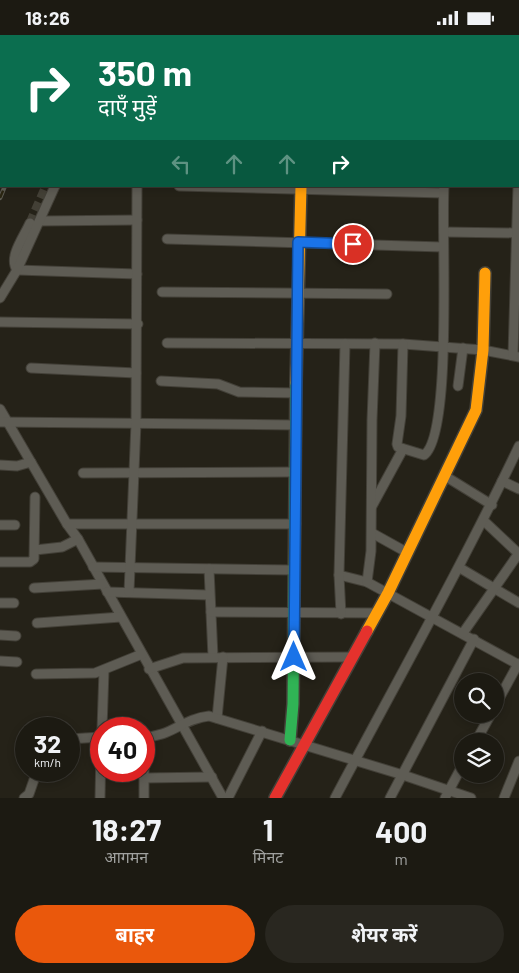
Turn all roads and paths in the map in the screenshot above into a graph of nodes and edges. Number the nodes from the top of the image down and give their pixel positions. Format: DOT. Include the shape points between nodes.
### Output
graph roads {
  1 [pos="55,187"];
  2 [pos="137,187"];
  3 [pos="240,187"];
  4 [pos="518,187"];
  5 [pos="301,188"];
  6 [pos="444,189"];
  7 [pos="137,220"];
  8 [pos="40,221"];
  9 [pos="30,223"];
  10 [pos="444,232"];
  11 [pos="518,232"];
  12 [pos="167,239"];
  13 [pos="298,242"];
  14 [pos="443,247"];
  15 [pos="17,270"];
  16 [pos="485,273"];
  17 [pos="137,274"];
  18 [pos="297,291"];
  19 [pos="162,292"];
  20 [pos="387,293"];
  21 [pos="0,298"];
  22 [pos="0,322"];
  23 [pos="138,323"];
  24 [pos="167,343"];
  25 [pos="345,343"];
  26 [pos="375,343"];
  27 [pos="403,343"];
  28 [pos="296,344"];
  29 [pos="443,346"];
  30 [pos="463,348"];
  31 [pos="483,350"];
  32 [pos="516,356"];
  33 [pos="31,368"];
  34 [pos="136,373"];
  35 [pos="160,381"];
  36 [pos="458,386"];
  37 [pos="296,393"];
  38 [pos="0,409"];
  39 [pos="4,422"];
  40 [pos="136,423"];
  41 [pos="295,425"];
  42 [pos="519,446"];
  43 [pos="403,449"];
  44 [pos="31,462"];
  45 [pos="0,465"];
  46 [pos="294,472"];
  47 [pos="83,473"];
  48 [pos="135,475"];
  49 [pos="445,476"];
  50 [pos="502,481"];
  51 [pos="519,489"];
  52 [pos="35,497"];
  53 [pos="492,505"];
  54 [pos="371,507"];
  55 [pos="484,521"];
  56 [pos="67,524"];
  57 [pos="132,524"];
  58 [pos="296,524"];
  59 [pos="0,525"];
  60 [pos="15,525"];
  61 [pos="372,533"];
  62 [pos="78,539"];
  63 [pos="35,550"];
  64 [pos="408,553"];
  65 [pos="519,553"];
  66 [pos="0,562"];
  67 [pos="93,567"];
  68 [pos="130,568"];
  69 [pos="460,568"];
  70 [pos="209,569"];
  71 [pos="294,570"];
  72 [pos="339,575"];
  73 [pos="367,582"];
  74 [pos="34,588"];
  75 [pos="105,588"];
  76 [pos="494,588"];
  77 [pos="129,592"];
  78 [pos="388,593"];
  79 [pos="209,595"];
  80 [pos="0,603"];
  81 [pos="14,603"];
  82 [pos="519,603"];
  83 [pos="211,612"];
  84 [pos="294,613"];
  85 [pos="378,613"];
  86 [pos="341,614"];
  87 [pos="121,617"];
  88 [pos="434,618"];
  89 [pos="37,623"];
  90 [pos="463,633"];
  91 [pos="0,635"];
  92 [pos="16,636"];
  93 [pos="474,639"];
  94 [pos="142,654"];
  95 [pos="213,657"];
  96 [pos="224,657"];
  97 [pos="294,657"];
  98 [pos="352,657"];
  99 [pos="0,661"];
  100 [pos="17,662"];
  101 [pos="519,665"];
  102 [pos="150,669"];
  103 [pos="104,670"];
  104 [pos="36,674"];
  105 [pos="504,691"];
  106 [pos="102,717"];
  107 [pos="217,718"];
  108 [pos="181,724"];
  109 [pos="262,731"];
  110 [pos="155,737"];
  111 [pos="290,740"];
  112 [pos="305,745"];
  113 [pos="519,761"];
  114 [pos="354,762"];
  115 [pos="403,775"];
  116 [pos="212,777"];
  117 [pos="155,778"];
  118 [pos="454,781"];
  119 [pos="33,782"];
  120 [pos="100,782"];
  121 [pos="144,782"];
  122 [pos="447,794"];
  123 [pos="24,798"];
  124 [pos="100,798"];
  125 [pos="144,798"];
  126 [pos="222,798"];
  127 [pos="228,798"];
  128 [pos="275,798"];
  129 [pos="335,798"];
  130 [pos="390,798"];
  131 [pos="471,798"];
  132 [pos="504,798"];
  1 -- 8 [label="street"];
  2 -- 7 [label="street"];
  3 -- 5 [label="street"];
  4 -- 11 [label="street"];
  5 -- 6 [label="street"];
  5 -- 13 [label="street"];
  6 -- 10 [label="street"];
  7 -- 8 [label="street"];
  7 -- 17 [label="street"];
  8 -- 15 [label="street"];
  9 -- 15 [label="street" via="14,257 13,265"];
  10 -- 11 [label="street"];
  10 -- 14 [label="street"];
  11 -- 32 [label="street"];
  12 -- 13 [label="street"];
  13 -- 14 [label="street"];
  13 -- 18 [label="street"];
  14 -- 29 [label="street"];
  15 -- 17 [label="street"];
  15 -- 21 [label="street"];
  16 -- 31 [label="street"];
  17 -- 23 [label="street"];
  18 -- 19 [label="street"];
  18 -- 20 [label="street"];
  18 -- 28 [label="street"];
  22 -- 23 [label="street"];
  23 -- 34 [label="street"];
  24 -- 28 [label="street"];
  25 -- 26 [label="street"];
  25 -- 28 [label="street"];
  25 -- 72 [label="street"];
  26 -- 27 [label="street"];
  26 -- 54 [label="street"];
  27 -- 29 [label="street"];
  27 -- 43 [label="street" via="397,444"];
  28 -- 37 [label="street"];
  29 -- 30 [label="street"];
  29 -- 43 [label="street" via="438,418 428,451 424,455"];
  30 -- 31 [label="street"];
  30 -- 36 [label="street"];
  31 -- 32 [label="street"];
  31 -- 49 [label="street" via="478,404"];
  33 -- 34 [label="street"];
  34 -- 40 [label="street"];
  35 -- 37 [label="street" via="218,384 239,392"];
  37 -- 41 [label="street"];
  38 -- 39 [label="street"];
  39 -- 40 [label="street"];
  39 -- 44 [label="street"];
  40 -- 41 [label="street"];
  40 -- 48 [label="street"];
  41 -- 46 [label="street"];
  42 -- 50 [label="street"];
  43 -- 54 [label="street"];
  44 -- 45 [label="street" via="17,466"];
  44 -- 56 [label="street"];
  46 -- 48 [label="street"];
  46 -- 58 [label="street"];
  47 -- 48 [label="street"];
  48 -- 57 [label="street"];
  49 -- 53 [label="street"];
  49 -- 64 [label="street"];
  50 -- 51 [label="street"];
  50 -- 53 [label="street"];
  52 -- 63 [label="street"];
  53 -- 55 [label="street"];
  54 -- 61 [label="street"];
  55 -- 65 [label="street"];
  55 -- 69 [label="street"];
  56 -- 57 [label="street"];
  56 -- 62 [label="street"];
  57 -- 58 [label="street"];
  57 -- 68 [label="street"];
  58 -- 71 [label="street"];
  59 -- 60 [label="street"];
  61 -- 64 [label="street"];
  61 -- 73 [label="street"];
  62 -- 63 [label="street" via="62,547"];
  62 -- 67 [label="street"];
  63 -- 66 [label="street" via="34,559 30,562"];
  64 -- 78 [label="street"];
  65 -- 76 [label="street"];
  67 -- 68 [label="street"];
  67 -- 75 [label="street"];
  68 -- 70 [label="street"];
  68 -- 77 [label="street"];
  69 -- 76 [label="street"];
  69 -- 88 [label="street"];
  70 -- 71 [label="street"];
  70 -- 79 [label="street"];
  71 -- 84 [label="street"];
  72 -- 73 [label="street"];
  72 -- 86 [label="street"];
  73 -- 78 [label="street"];
  74 -- 75 [label="street"];
  75 -- 77 [label="street"];
  75 -- 87 [label="street"];
  76 -- 82 [label="street"];
  76 -- 90 [label="street"];
  77 -- 79 [label="street"];
  78 -- 85 [label="street"];
  78 -- 88 [label="street"];
  79 -- 83 [label="street"];
  80 -- 81 [label="street"];
  83 -- 84 [label="street"];
  83 -- 95 [label="street"];
  84 -- 86 [label="street"];
  84 -- 97 [label="street"];
  85 -- 86 [label="street"];
  85 -- 98 [label="street"];
  87 -- 89 [label="street"];
  87 -- 94 [label="street"];
  88 -- 90 [label="street"];
  88 -- 114 [label="street"];
  90 -- 93 [label="street"];
  91 -- 92 [label="street"];
  93 -- 101 [label="street"];
  93 -- 115 [label="street"];
  94 -- 102 [label="street"];
  94 -- 103 [label="street"];
  95 -- 96 [label="street"];
  95 -- 102 [label="street" via="176,658"];
  96 -- 97 [label="street"];
  96 -- 107 [label="street"];
  97 -- 98 [label="street"];
  97 -- 111 [label="street"];
  98 -- 112 [label="street"];
  99 -- 100 [label="street"];
  101 -- 105 [label="street"];
  102 -- 108 [label="street"];
  103 -- 104 [label="street" via="88,674"];
  103 -- 106 [label="street"];
  107 -- 108 [label="street" via="202,717"];
  107 -- 109 [label="street"];
  108 -- 110 [label="street" via="163,736"];
  108 -- 116 [label="street"];
  109 -- 111 [label="street"];
  109 -- 127 [label="street"];
  111 -- 112 [label="street"];
  112 -- 114 [label="street"];
  112 -- 128 [label="street"];
  113 -- 132 [label="street"];
  114 -- 115 [label="street"];
  114 -- 129 [label="street"];
  115 -- 122 [label="street"];
  115 -- 130 [label="street"];
  116 -- 117 [label="street"];
  116 -- 126 [label="street"];
  118 -- 122 [label="street"];
  119 -- 123 [label="street"];
  120 -- 124 [label="street"];
  121 -- 125 [label="street"];
  122 -- 131 [label="street"];
}
